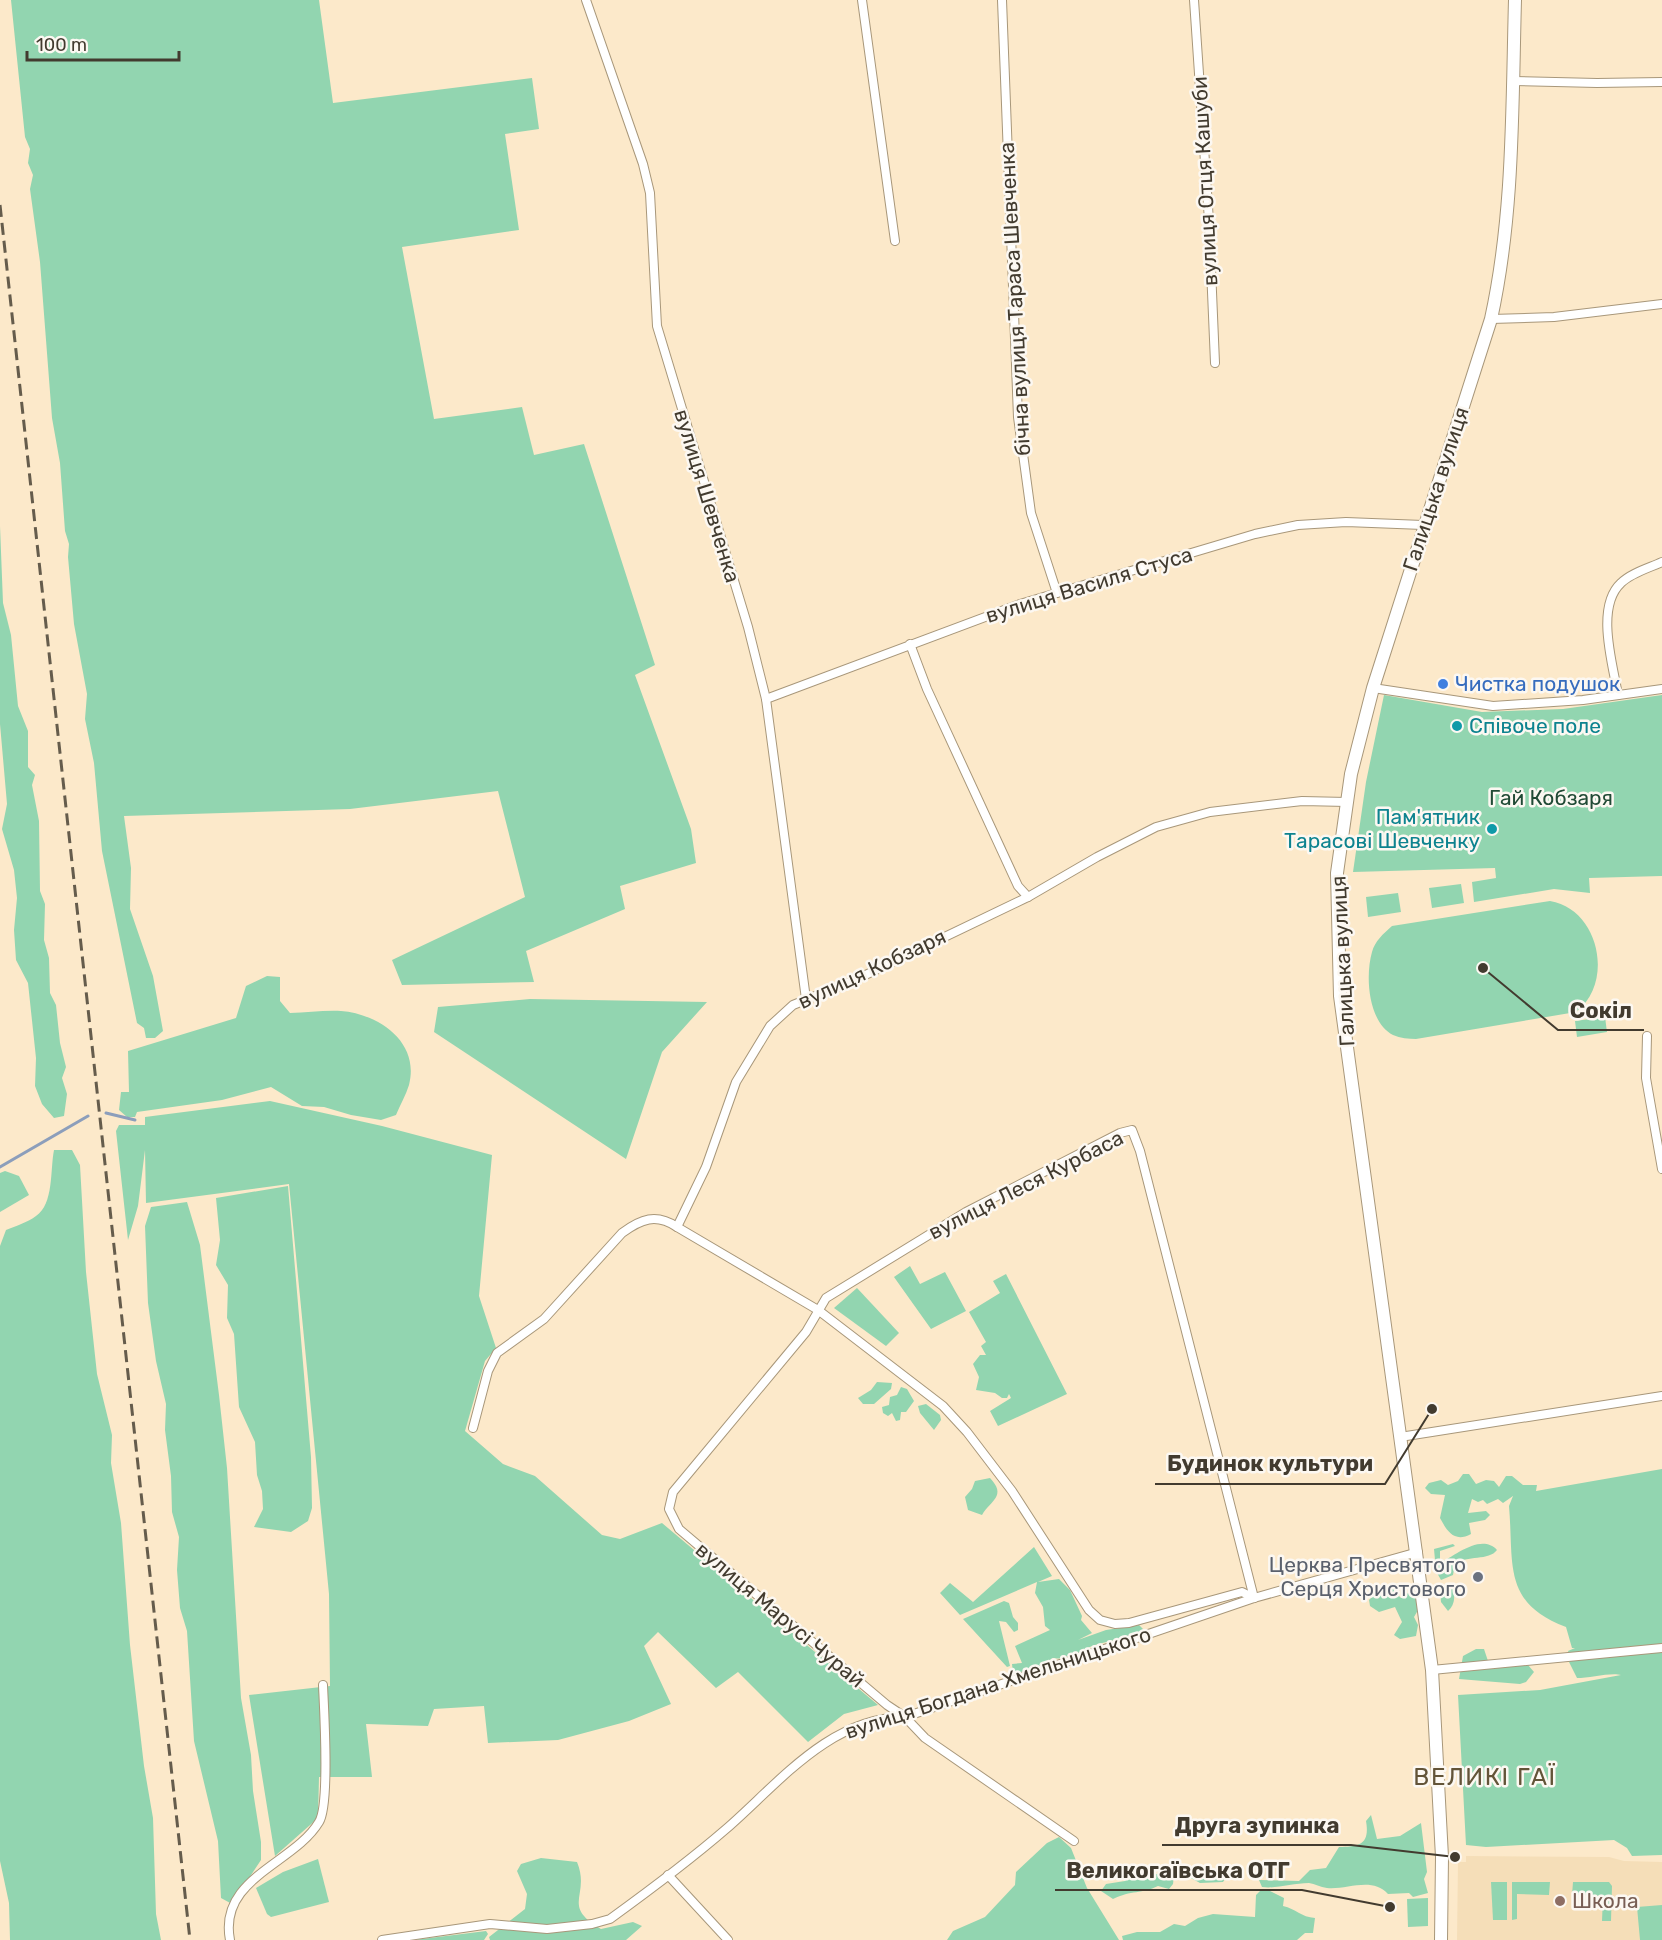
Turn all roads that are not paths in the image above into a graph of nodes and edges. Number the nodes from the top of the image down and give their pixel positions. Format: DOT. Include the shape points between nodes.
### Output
graph roads {
  1 [pos="586,0"];
  2 [pos="862,0"];
  3 [pos="1002,0"];
  4 [pos="1194,0"];
  5 [pos="1515,0"];
  6 [pos="1513,81"];
  7 [pos="1662,82"];
  8 [pos="895,242"];
  9 [pos="1662,304"];
  10 [pos="1491,319"];
  11 [pos="1215,363"];
  12 [pos="1423,525"];
  13 [pos="1662,562"];
  14 [pos="1057,593"];
  15 [pos="910,644"];
  16 [pos="1372,688"];
  17 [pos="1662,688"];
  18 [pos="1618,695"];
  19 [pos="766,699"];
  20 [pos="1347,802"];
  21 [pos="1028,897"];
  22 [pos="806,999"];
  23 [pos="1647,1036"];
  24 [pos="1662,1169"];
  25 [pos="678,1227"];
  26 [pos="818,1310"];
  27 [pos="1662,1396"];
  28 [pos="473,1428"];
  29 [pos="1400,1437"];
  30 [pos="669,1509"];
  31 [pos="1418,1552"];
  32 [pos="1254,1598"];
  33 [pos="1662,1648"];
  34 [pos="1432,1670"];
  35 [pos="323,1685"];
  36 [pos="905,1717"];
  37 [pos="1074,1841"];
  38 [pos="668,1875"];
  39 [pos="230,1940"];
  40 [pos="382,1940"];
  41 [pos="728,1940"];
  42 [pos="1441,1940"];
  1 -- 19 [label="street, вулиця Шевченка" via="644,164 650,193 657,326"];
  2 -- 8 [label="street"];
  3 -- 14 [label="street, бічна вулиця Тараса Шевченка" via="1022,463 1031,513"];
  4 -- 11 [label="street, вулиця Отця Кашуби"];
  5 -- 6 [label="street, Галицька вулиця"];
  6 -- 7 [label="street"];
  6 -- 10 [label="street, Галицька вулиця" via="1507,234"];
  9 -- 10 [label="street" via="1554,317"];
  10 -- 12 [label="street, Галицька вулиця"];
  12 -- 14 [label="street, вулиця Василя Стуса" via="1298,525 1255,534"];
  12 -- 16 [label="street, Галицька вулиця"];
  13 -- 18 [label="street" via="1620,584 1608,608 1607,630"];
  14 -- 15 [label="street, вулиця Василя Стуса"];
  15 -- 19 [label="street, вулиця Василя Стуса"];
  15 -- 21 [label="street" via="1018,886"];
  16 -- 18 [label="street" via="1484,706 1527,706"];
  16 -- 20 [label="street, Галицька вулиця"];
  17 -- 18 [label="street"];
  19 -- 22 [label="street, вулиця Шевченка"];
  20 -- 21 [label="street, вулиця Кобзаря" via="1302,801 1210,812 1156,827"];
  20 -- 29 [label="street, Галицька вулиця" via="1337,873 1340,996"];
  21 -- 22 [label="street, вулиця Кобзаря" via="855,980"];
  22 -- 25 [label="street, вулиця Кобзаря" via="770,1026 749,1057"];
  23 -- 24 [label="street" via="1646,1078"];
  25 -- 26 [label="street"];
  25 -- 28 [label="street" via="666,1219 647,1218 633,1225 544,1319 497,1353"];
  26 -- 30 [label="street, вулиця Леся Курбаса" via="792,1349 673,1492"];
  26 -- 32 [label="street" via="903,1372 967,1432 1012,1491 1075,1593 1100,1620 1129,1623 1242,1592"];
  26 -- 32 [label="street, вулиця Леся Курбаса" via="834,1292 966,1212 1132,1130"];
  27 -- 29 [label="street"];
  29 -- 31 [label="street, Галицька вулиця"];
  30 -- 36 [label="street, вулиця Марусі Чурай" via="679,1529"];
  31 -- 32 [label="street, вулиця Богдана Хмельницького"];
  31 -- 34 [label="street, Галицька вулиця"];
  32 -- 36 [label="street, вулиця Богдана Хмельницького"];
  33 -- 34 [label="street"];
  34 -- 42 [label="street, Галицька вулиця" via="1441,1847"];
  35 -- 39 [label="street" via="321,1821 245,1886 230,1917"];
  36 -- 37 [label="street, вулиця Марусі Чурай" via="925,1738"];
  36 -- 38 [label="street, вулиця Богдана Хмельницького" via="865,1723 827,1743 793,1766 728,1827"];
  38 -- 40 [label="street, вулиця Богдана Хмельницького" via="610,1919 592,1924 547,1929 490,1924"];
  38 -- 41 [label="street"];
}
